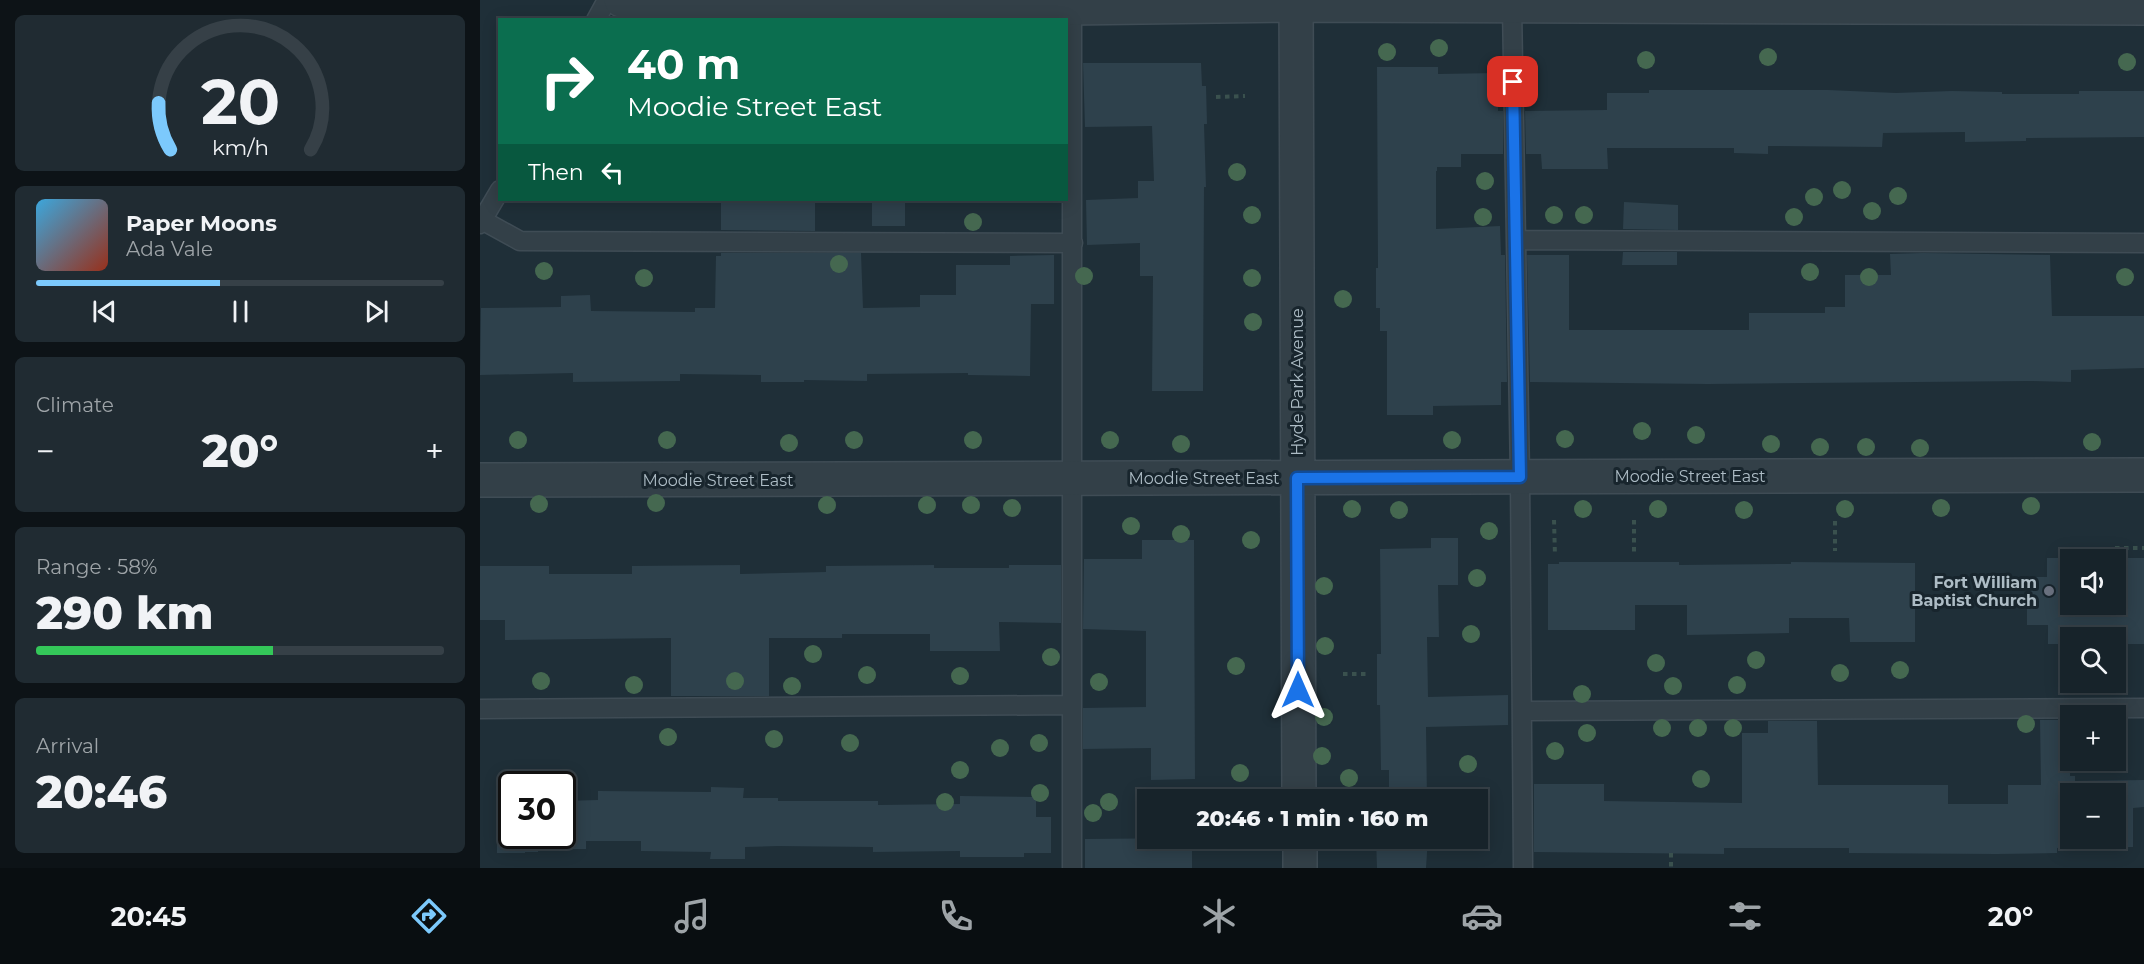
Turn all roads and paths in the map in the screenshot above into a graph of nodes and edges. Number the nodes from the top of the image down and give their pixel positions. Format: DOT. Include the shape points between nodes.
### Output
graph roads {
  1 [pos="608,0"];
  2 [pos="621,0"];
  3 [pos="1296,3"];
  4 [pos="1512,6"];
  5 [pos="1072,8"];
  6 [pos="2144,8"];
  7 [pos="597,18"];
  8 [pos="1245,96"];
  9 [pos="1216,97"];
  10 [pos="498,193"];
  11 [pos="481,222"];
  12 [pos="1516,240"];
  13 [pos="1073,243"];
  14 [pos="2144,243"];
  15 [pos="2144,475"];
  16 [pos="1520,477"];
  17 [pos="1072,478"];
  18 [pos="1297,478"];
  19 [pos="480,480"];
  20 [pos="1554,520"];
  21 [pos="1634,520"];
  22 [pos="1835,521"];
  23 [pos="2115,548"];
  24 [pos="2144,548"];
  25 [pos="1835,551"];
  26 [pos="1635,552"];
  27 [pos="1555,556"];
  28 [pos="1342,674"];
  29 [pos="1367,674"];
  30 [pos="1072,705"];
  31 [pos="2144,708"];
  32 [pos="480,710"];
  33 [pos="1522,711"];
  34 [pos="1299,789"];
  35 [pos="1300,849"];
  36 [pos="1671,853"];
  37 [pos="1072,868"];
  38 [pos="1300,868"];
  39 [pos="1523,868"];
  40 [pos="1671,868"];
  1 -- 7 [label="lane"];
  2 -- 5 [label="street" via="701,13"];
  3 -- 4 [label="street"];
  3 -- 5 [label="street"];
  3 -- 18 [label="street, Hyde Park Avenue"];
  4 -- 6 [label="street"];
  4 -- 12 [label="lane"];
  5 -- 13 [label="lane"];
  8 -- 9 [label="path"];
  10 -- 11 [label="lane"];
  11 -- 13 [label="lane" via="520,241"];
  12 -- 14 [label="lane"];
  12 -- 16 [label="lane"];
  13 -- 17 [label="lane"];
  15 -- 16 [label="street, Moodie Street East"];
  16 -- 18 [label="street, Moodie Street East"];
  16 -- 33 [label="lane"];
  17 -- 18 [label="street, Moodie Street East"];
  17 -- 19 [label="street, Moodie Street East"];
  17 -- 30 [label="lane"];
  18 -- 34 [label="street, Hyde Park Avenue"];
  20 -- 27 [label="path"];
  21 -- 26 [label="path"];
  22 -- 25 [label="path"];
  23 -- 24 [label="path"];
  28 -- 29 [label="path"];
  30 -- 32 [label="lane"];
  30 -- 37 [label="lane"];
  31 -- 33 [label="lane"];
  33 -- 39 [label="lane"];
  35 -- 38 [label="street"];
  36 -- 40 [label="path"];
}
